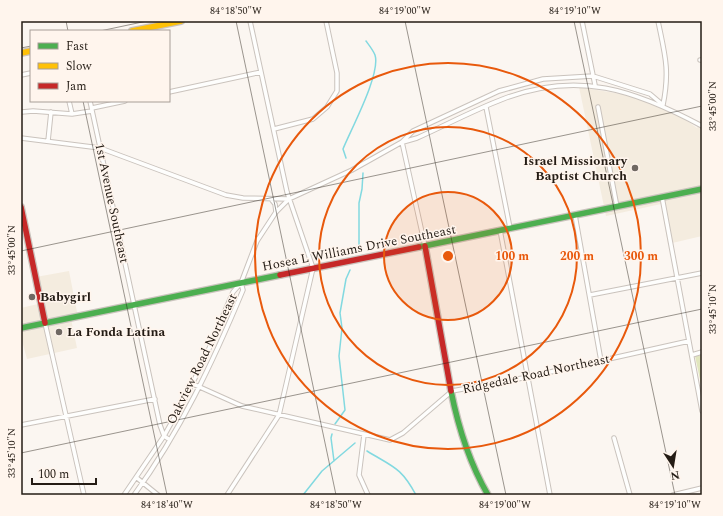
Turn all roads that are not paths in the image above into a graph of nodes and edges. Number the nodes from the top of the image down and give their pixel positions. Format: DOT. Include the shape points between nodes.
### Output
graph roads {
  1 [pos="181,21"];
  2 [pos="250,21"];
  3 [pos="326,21"];
  4 [pos="582,21"];
  5 [pos="658,21"];
  6 [pos="137,30"];
  7 [pos="261,72"];
  8 [pos="593,76"];
  9 [pos="595,85"];
  10 [pos="170,92"];
  11 [pos="70,102"];
  12 [pos="90,102"];
  13 [pos="121,102"];
  14 [pos="663,105"];
  15 [pos="486,106"];
  16 [pos="598,107"];
  17 [pos="92,109"];
  18 [pos="22,112"];
  19 [pos="50,112"];
  20 [pos="72,114"];
  21 [pos="702,126"];
  22 [pos="274,129"];
  23 [pos="21,138"];
  24 [pos="48,141"];
  25 [pos="402,142"];
  26 [pos="100,148"];
  27 [pos="702,189"];
  28 [pos="662,197"];
  29 [pos="271,199"];
  30 [pos="289,199"];
  31 [pos="617,206"];
  32 [pos="21,207"];
  33 [pos="276,212"];
  34 [pos="575,215"];
  35 [pos="510,228"];
  36 [pos="500,230"];
  37 [pos="425,246"];
  38 [pos="313,268"];
  39 [pos="702,273"];
  40 [pos="676,278"];
  41 [pos="241,283"];
  42 [pos="590,295"];
  43 [pos="134,305"];
  44 [pos="45,323"];
  45 [pos="21,328"];
  46 [pos="689,341"];
  47 [pos="702,352"];
  48 [pos="692,355"];
  49 [pos="601,361"];
  50 [pos="528,377"];
  51 [pos="193,384"];
  52 [pos="200,387"];
  53 [pos="452,391"];
  54 [pos="155,399"];
  55 [pos="702,411"];
  56 [pos="68,415"];
  57 [pos="279,415"];
  58 [pos="21,425"];
  59 [pos="364,435"];
  60 [pos="164,436"];
  61 [pos="614,438"];
  62 [pos="170,440"];
  63 [pos="137,478"];
  64 [pos="143,483"];
  65 [pos="702,488"];
  66 [pos="84,495"];
  67 [pos="124,495"];
  68 [pos="134,495"];
  69 [pos="158,495"];
  70 [pos="227,495"];
  71 [pos="368,495"];
  72 [pos="488,495"];
  73 [pos="550,495"];
  74 [pos="630,495"];
  75 [pos="673,495"];
  1 -- 6 [label="street"];
  2 -- 7 [label="street"];
  3 -- 22 [label="street" via="337,73 337,91 327,107 313,119"];
  4 -- 8 [label="street"];
  5 -- 14 [label="street" via="668,66"];
  7 -- 10 [label="street"];
  7 -- 22 [label="street"];
  8 -- 9 [label="street"];
  8 -- 14 [label="street" via="650,94"];
  8 -- 25 [label="street" via="543,79 500,91 413,131"];
  9 -- 14 [label="street" via="626,92"];
  9 -- 15 [label="street" via="545,87"];
  11 -- 20 [label="street"];
  12 -- 17 [label="street, 1st Avenue Southeast"];
  13 -- 17 [label="street"];
  14 -- 21 [label="street"];
  15 -- 25 [label="street" via="417,138"];
  15 -- 35 [label="street"];
  16 -- 31 [label="street"];
  17 -- 20 [label="street"];
  17 -- 26 [label="street, 1st Avenue Southeast"];
  18 -- 19 [label="street"];
  19 -- 20 [label="street"];
  19 -- 24 [label="street"];
  22 -- 30 [label="street"];
  23 -- 24 [label="street"];
  24 -- 26 [label="street"];
  25 -- 30 [label="street" via="352,170"];
  25 -- 37 [label="street"];
  26 -- 29 [label="street" via="226,195"];
  26 -- 43 [label="street, 1st Avenue Southeast"];
  27 -- 28 [label="street, Hosea L Williams Drive Southeast"];
  28 -- 31 [label="street, Hosea L Williams Drive Southeast"];
  28 -- 40 [label="street"];
  29 -- 30 [label="street"];
  29 -- 33 [label="street"];
  30 -- 33 [label="street"];
  30 -- 38 [label="street"];
  31 -- 34 [label="street, Hosea L Williams Drive Southeast"];
  32 -- 44 [label="street"];
  33 -- 41 [label="street" via="257,241"];
  34 -- 35 [label="street, Hosea L Williams Drive Southeast"];
  34 -- 42 [label="street"];
  35 -- 36 [label="street, Hosea L Williams Drive Southeast"];
  36 -- 37 [label="street, Hosea L Williams Drive Southeast"];
  36 -- 50 [label="street"];
  37 -- 38 [label="street, Hosea L Williams Drive Southeast"];
  37 -- 53 [label="street"];
  38 -- 41 [label="street, Hosea L Williams Drive Southeast"];
  38 -- 57 [label="street"];
  39 -- 40 [label="street"];
  40 -- 42 [label="street"];
  40 -- 46 [label="street"];
  41 -- 43 [label="street, Hosea L Williams Drive Southeast"];
  41 -- 51 [label="street, Oakview Road Northeast" via="233,292"];
  41 -- 52 [label="street, Oakview Road Northeast" via="243,290"];
  42 -- 49 [label="street"];
  43 -- 44 [label="street, Hosea L Williams Drive Southeast"];
  43 -- 54 [label="street, 1st Avenue Southeast"];
  44 -- 45 [label="street, Hosea L Williams Drive Southeast"];
  44 -- 56 [label="street"];
  46 -- 48 [label="street"];
  46 -- 49 [label="street, Ridgedale Road Northeast"];
  47 -- 48 [label="street"];
  48 -- 55 [label="street"];
  49 -- 50 [label="street, Ridgedale Road Northeast"];
  50 -- 53 [label="street, Ridgedale Road Northeast"];
  50 -- 73 [label="street"];
  51 -- 52 [label="street, Ridgedale Road Northeast"];
  51 -- 60 [label="street, Oakview Road Northeast"];
  52 -- 57 [label="street, Ridgedale Road Northeast" via="242,406"];
  52 -- 62 [label="street, Oakview Road Northeast"];
  53 -- 59 [label="street, Ridgedale Road Northeast" via="396,439"];
  53 -- 72 [label="street" via="455,411 469,455"];
  54 -- 56 [label="street"];
  54 -- 60 [label="street, 1st Avenue Southeast"];
  56 -- 58 [label="street"];
  56 -- 66 [label="street"];
  57 -- 59 [label="street, Ridgedale Road Northeast"];
  57 -- 70 [label="street"];
  59 -- 71 [label="street" via="359,475"];
  60 -- 62 [label="street"];
  60 -- 63 [label="street, Oakview Road Northeast"];
  61 -- 74 [label="street"];
  62 -- 64 [label="street, Oakview Road Northeast"];
  63 -- 64 [label="street"];
  63 -- 67 [label="street, Oakview Road Northeast"];
  64 -- 68 [label="street, Oakview Road Northeast"];
  64 -- 69 [label="street"];
  65 -- 75 [label="street"];
}
